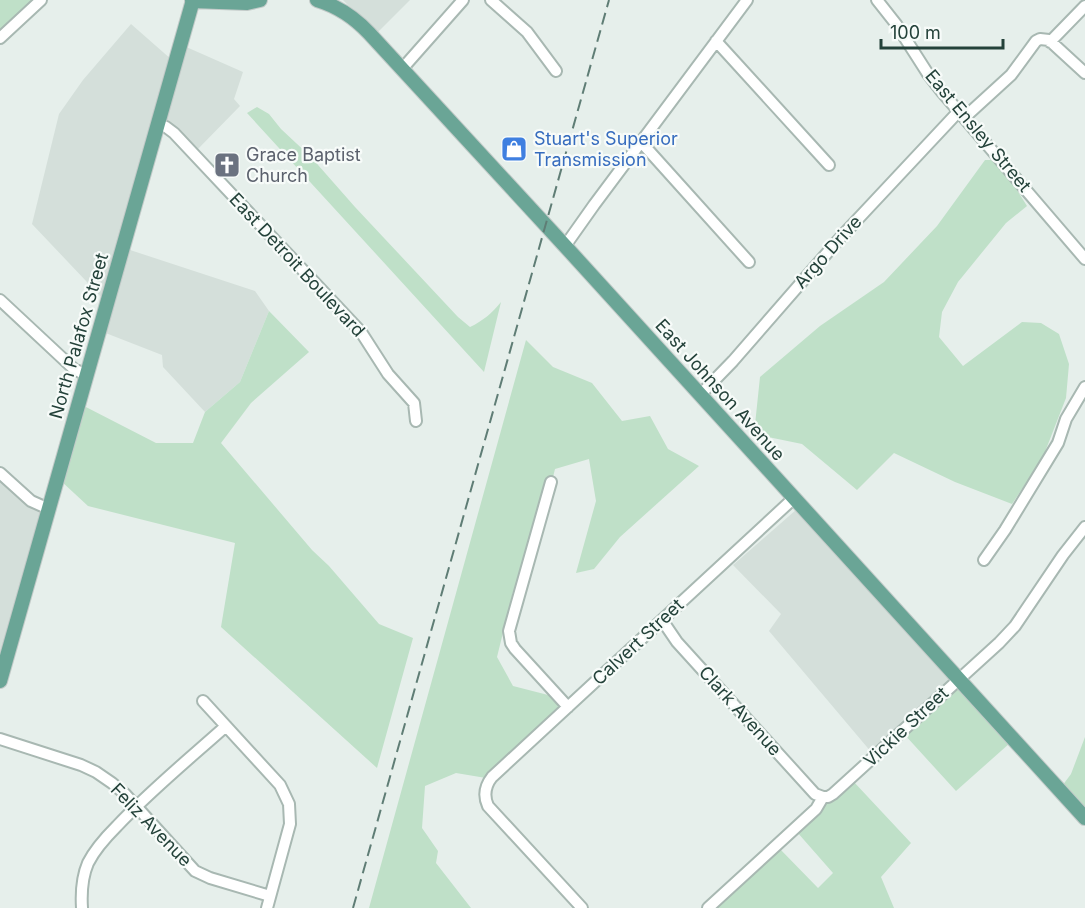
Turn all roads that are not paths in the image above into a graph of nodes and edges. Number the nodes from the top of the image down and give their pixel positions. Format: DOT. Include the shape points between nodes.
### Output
graph roads {
  1 [pos="41,0"];
  2 [pos="189,0"];
  3 [pos="260,0"];
  4 [pos="317,0"];
  5 [pos="464,0"];
  6 [pos="491,0"];
  7 [pos="747,0"];
  8 [pos="877,0"];
  9 [pos="1085,6"];
  10 [pos="0,38"];
  11 [pos="716,41"];
  12 [pos="1050,42"];
  13 [pos="402,69"];
  14 [pos="556,71"];
  15 [pos="1085,73"];
  16 [pos="962,114"];
  17 [pos="158,124"];
  18 [pos="641,142"];
  19 [pos="829,165"];
  20 [pos="565,246"];
  21 [pos="1085,259"];
  22 [pos="749,262"];
  23 [pos="0,300"];
  24 [pos="86,375"];
  25 [pos="1085,387"];
  26 [pos="700,395"];
  27 [pos="416,421"];
  28 [pos="0,473"];
  29 [pos="551,482"];
  30 [pos="794,498"];
  31 [pos="49,509"];
  32 [pos="1085,527"];
  33 [pos="984,560"];
  34 [pos="662,620"];
  35 [pos="958,679"];
  36 [pos="0,681"];
  37 [pos="203,700"];
  38 [pos="568,707"];
  39 [pos="226,726"];
  40 [pos="0,739"];
  41 [pos="823,797"];
  42 [pos="135,806"];
  43 [pos="1085,818"];
  44 [pos="270,896"];
  45 [pos="82,908"];
  46 [pos="267,908"];
  47 [pos="582,908"];
  48 [pos="708,908"];
  1 -- 10 [label="street"];
  2 -- 3 [label="main road"];
  2 -- 17 [label="main road, North Palafox Street"];
  4 -- 13 [label="main road, East Johnson Avenue" via="353,18"];
  5 -- 13 [label="street"];
  6 -- 14 [label="street" via="527,32"];
  7 -- 11 [label="street"];
  8 -- 16 [label="street, East Ensley Street" via="928,74"];
  9 -- 12 [label="street, Argo Drive"];
  11 -- 18 [label="street"];
  11 -- 19 [label="street"];
  12 -- 15 [label="street"];
  12 -- 16 [label="street, Argo Drive" via="1036,41 1007,79"];
  13 -- 20 [label="main road, East Johnson Avenue"];
  16 -- 21 [label="street, East Ensley Street"];
  16 -- 26 [label="street, Argo Drive" via="841,237"];
  17 -- 24 [label="main road, North Palafox Street"];
  17 -- 27 [label="street, East Detroit Boulevard" via="174,133 361,333 388,374 414,403"];
  18 -- 20 [label="street"];
  18 -- 22 [label="street"];
  20 -- 26 [label="main road, East Johnson Avenue"];
  23 -- 24 [label="street" via="74,369"];
  24 -- 31 [label="main road, North Palafox Street"];
  25 -- 33 [label="street" via="1066,419 1058,443"];
  26 -- 30 [label="main road, East Johnson Avenue"];
  28 -- 31 [label="street" via="31,501"];
  29 -- 38 [label="street" via="509,638"];
  30 -- 34 [label="street, Calvert Street"];
  30 -- 35 [label="main road, East Johnson Avenue"];
  31 -- 36 [label="main road, North Palafox Street"];
  32 -- 35 [label="street, Vickie Street" via="1015,626"];
  34 -- 38 [label="street, Calvert Street"];
  34 -- 41 [label="street, Clark Avenue" via="726,697 815,794"];
  35 -- 41 [label="street, Vickie Street" via="833,794"];
  35 -- 43 [label="main road, East Johnson Avenue"];
  37 -- 39 [label="street"];
  38 -- 47 [label="street, Calvert Street" via="492,777 485,794 489,806"];
  39 -- 42 [label="street"];
  39 -- 44 [label="street" via="280,785 289,804 290,824"];
  40 -- 42 [label="street, Feliz Avenue" via="96,772"];
  41 -- 48 [label="street, Vickie Street" via="816,809"];
  42 -- 44 [label="street, Feliz Avenue" via="195,871"];
  42 -- 45 [label="street" via="89,861 82,884"];
  44 -- 46 [label="street"];
}
